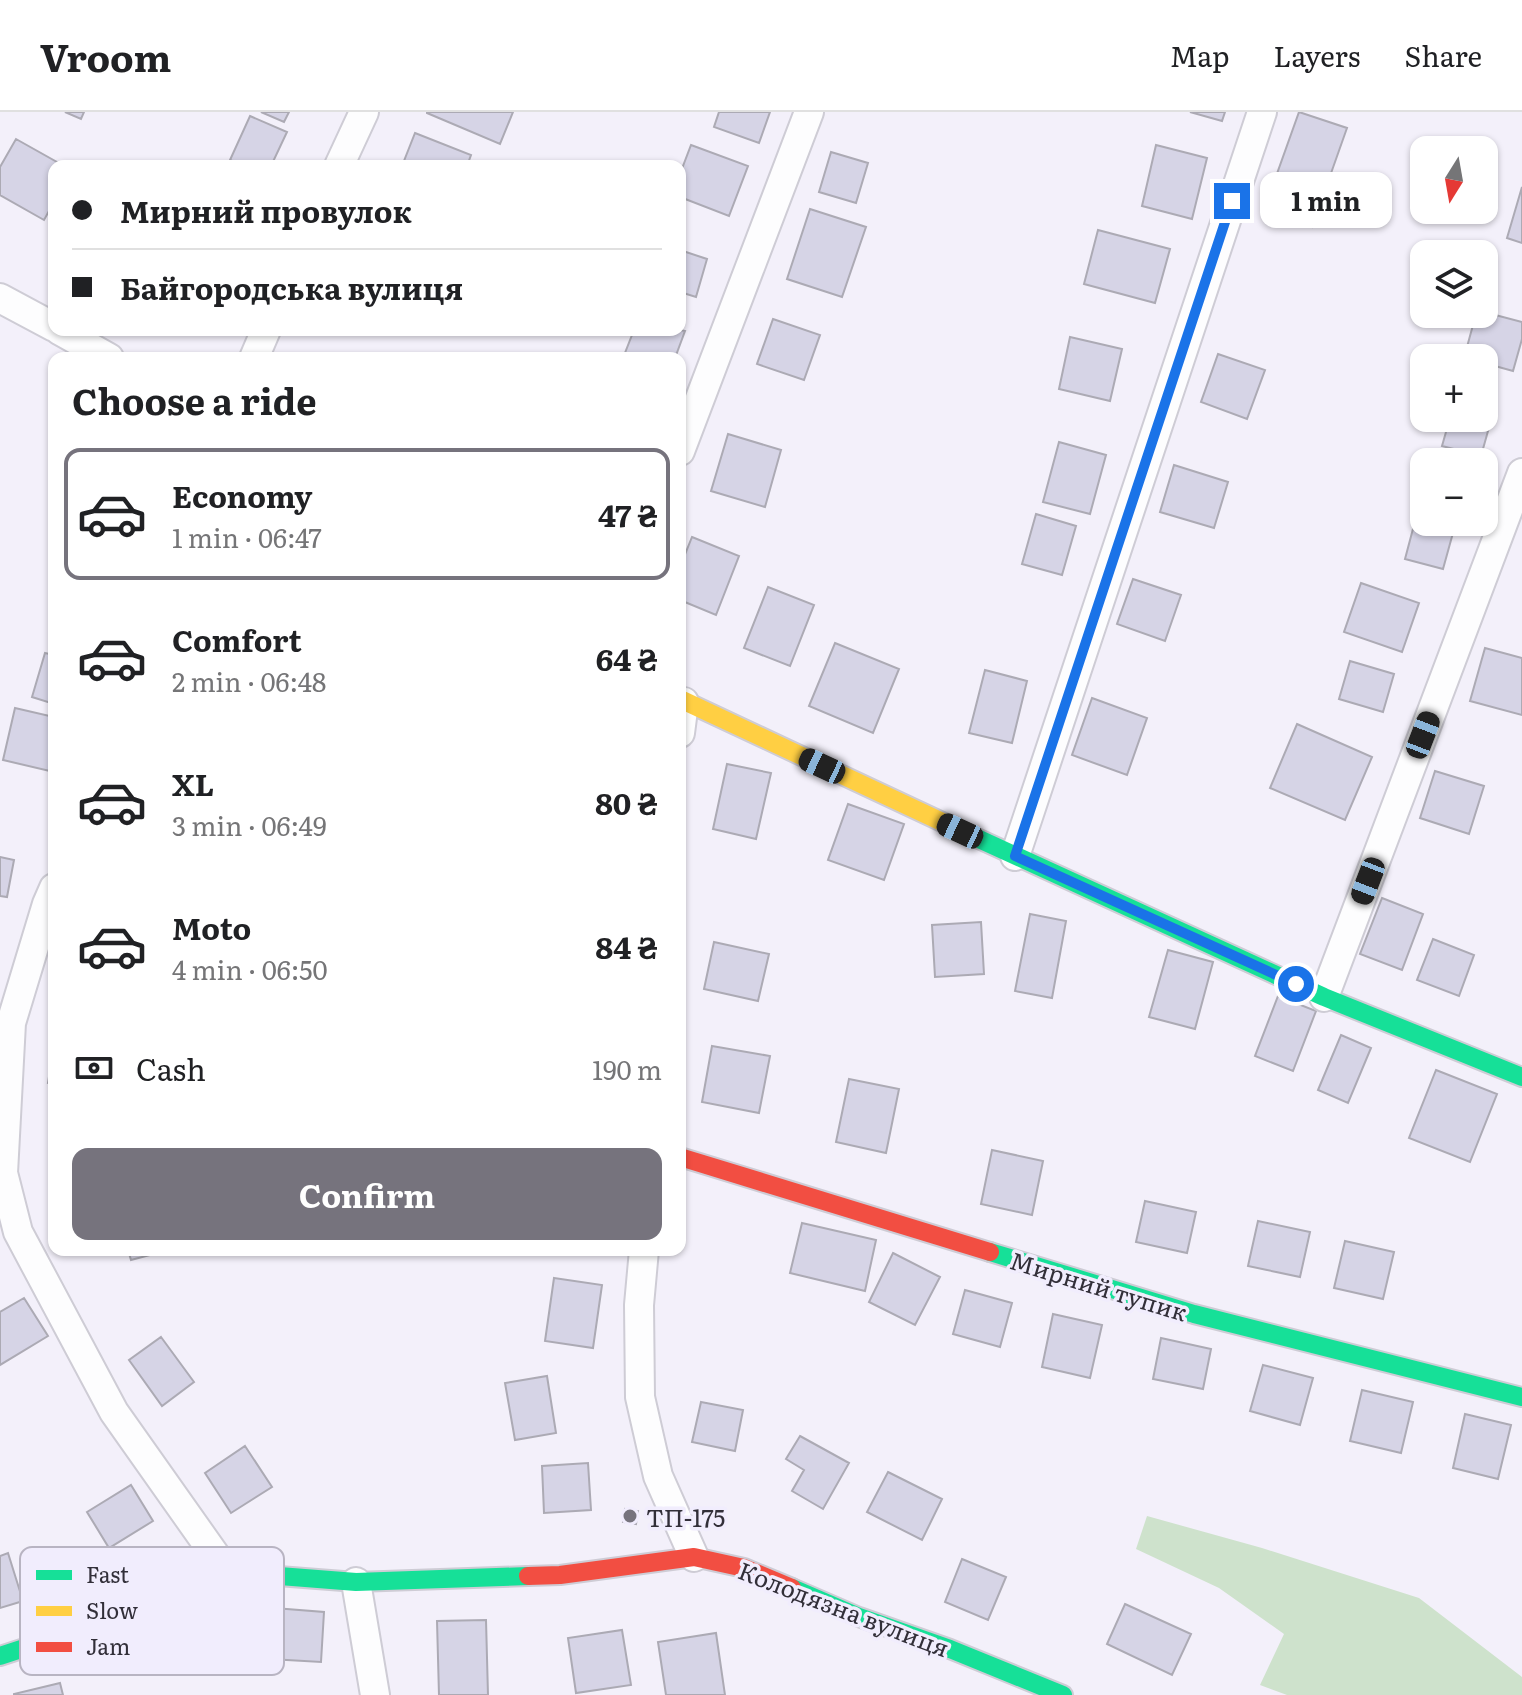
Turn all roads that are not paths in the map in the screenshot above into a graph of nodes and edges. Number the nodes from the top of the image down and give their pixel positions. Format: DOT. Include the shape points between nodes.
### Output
graph roads {
  1 [pos="364,112"];
  2 [pos="809,112"];
  3 [pos="1262,112"];
  4 [pos="342,160"];
  5 [pos="0,298"];
  6 [pos="48,325"];
  7 [pos="69,336"];
  8 [pos="98,352"];
  9 [pos="686,435"];
  10 [pos="1522,473"];
  11 [pos="686,702"];
  12 [pos="1015,856"];
  13 [pos="48,902"];
  14 [pos="1324,997"];
  15 [pos="1522,1077"];
  16 [pos="686,1159"];
  17 [pos="643,1256"];
  18 [pos="1522,1397"];
  19 [pos="209,1547"];
  20 [pos="694,1557"];
  21 [pos="284,1576"];
  22 [pos="356,1582"];
  23 [pos="20,1649"];
  24 [pos="0,1656"];
  25 [pos="375,1695"];
  26 [pos="1063,1695"];
  1 -- 4 [label="street"];
  2 -- 9 [label="street"];
  3 -- 12 [label="street"];
  5 -- 6 [label="street"];
  7 -- 8 [label="street"];
  10 -- 14 [label="street"];
  11 -- 12 [label="street"];
  12 -- 14 [label="street"];
  13 -- 19 [label="street" via="11,1023 3,1173 18,1232 114,1412"];
  14 -- 15 [label="street"];
  16 -- 18 [label="street, Мирний тупик" via="1194,1314"];
  17 -- 20 [label="street" via="640,1397 658,1476"];
  20 -- 22 [label="street" via="560,1575"];
  20 -- 26 [label="street, Колодязна вулиця" via="744,1568"];
  21 -- 22 [label="street"];
  22 -- 25 [label="street"];
  23 -- 24 [label="street"];
}
